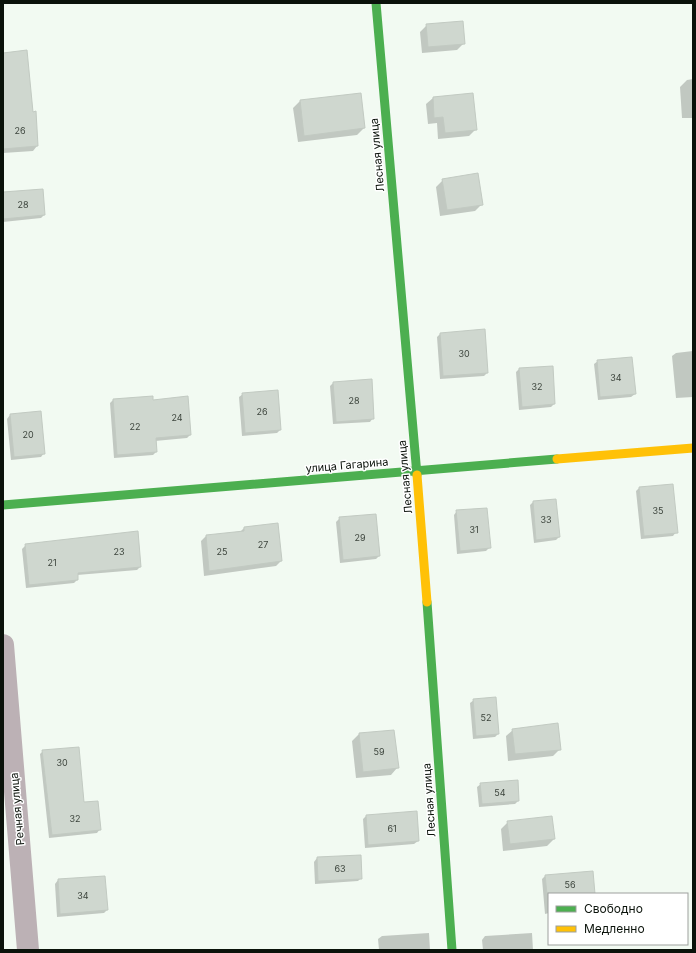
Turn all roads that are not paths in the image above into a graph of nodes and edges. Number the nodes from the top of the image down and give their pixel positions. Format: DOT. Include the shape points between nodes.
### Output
graph roads {
  1 [pos="376,3"];
  2 [pos="693,448"];
  3 [pos="417,471"];
  4 [pos="3,505"];
  5 [pos="3,645"];
  6 [pos="28,950"];
  7 [pos="452,950"];
  1 -- 3 [label="street, Лесная улица"];
  2 -- 3 [label="street, улица Гагарина"];
  3 -- 4 [label="street, улица Гагарина"];
  3 -- 7 [label="street, Лесная улица"];
  5 -- 6 [label="street, Речная улица"];
}
